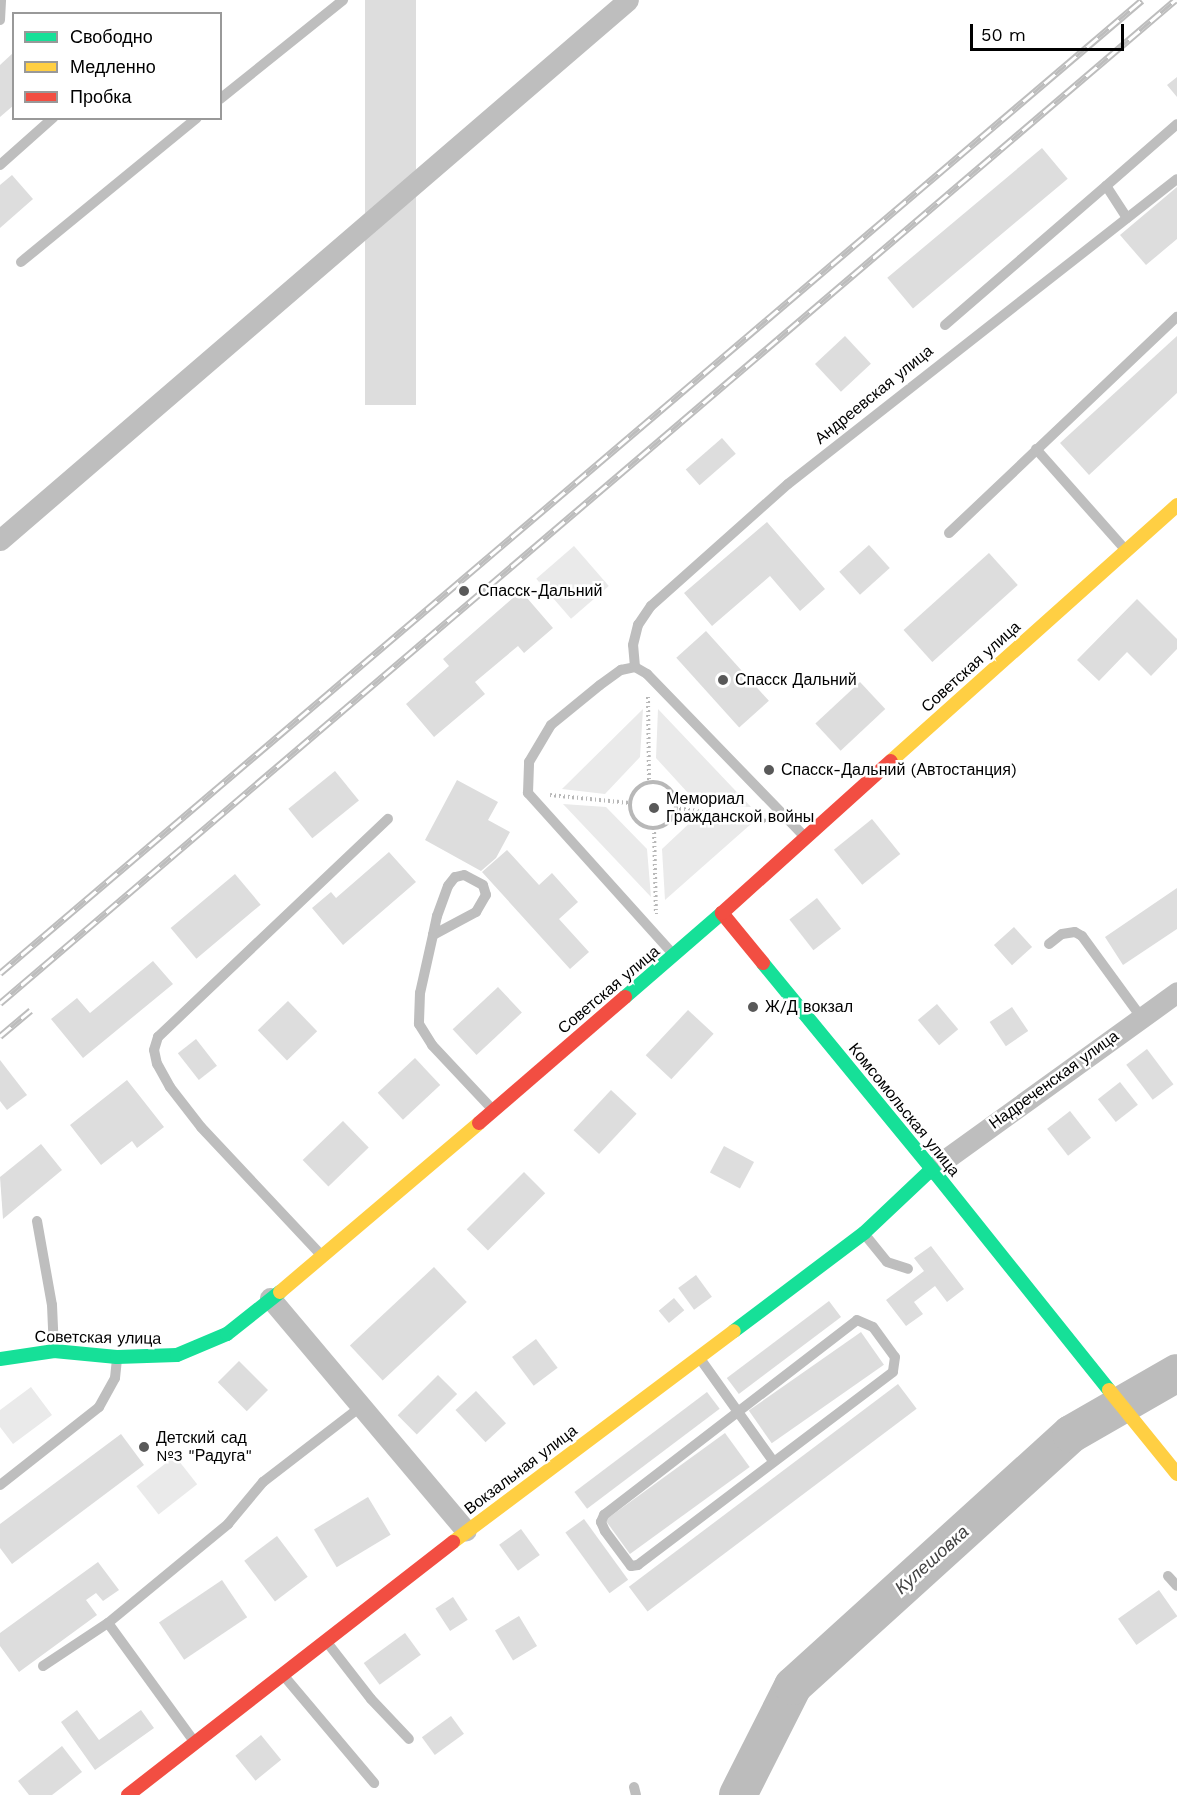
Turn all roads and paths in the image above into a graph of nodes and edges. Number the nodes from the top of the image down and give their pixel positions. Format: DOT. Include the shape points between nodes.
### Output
graph roads {
  1 [pos="1,0"];
  2 [pos="343,0"];
  3 [pos="628,0"];
  4 [pos="0,20"];
  5 [pos="222,97"];
  6 [pos="50,120"];
  7 [pos="195,120"];
  8 [pos="1177,124"];
  9 [pos="0,165"];
  10 [pos="1177,179"];
  11 [pos="1106,186"];
  12 [pos="1127,218"];
  13 [pos="21,262"];
  14 [pos="1177,317"];
  15 [pos="945,325"];
  16 [pos="1036,449"];
  17 [pos="1177,505"];
  18 [pos="949,533"];
  19 [pos="0,540"];
  20 [pos="1126,551"];
  21 [pos="635,667"];
  22 [pos="647,674"];
  23 [pos="649,783"];
  24 [pos="528,793"];
  25 [pos="630,803"];
  26 [pos="675,808"];
  27 [pos="388,819"];
  28 [pos="793,824"];
  29 [pos="654,828"];
  30 [pos="805,837"];
  31 [pos="722,913"];
  32 [pos="433,935"];
  33 [pos="655,935"];
  34 [pos="1049,944"];
  35 [pos="674,956"];
  36 [pos="1177,992"];
  37 [pos="1141,1017"];
  38 [pos="493,1110"];
  39 [pos="932,1169"];
  40 [pos="37,1221"];
  41 [pos="864,1233"];
  42 [pos="324,1257"];
  43 [pos="908,1269"];
  44 [pos="270,1298"];
  45 [pos="54,1351"];
  46 [pos="117,1357"];
  47 [pos="699,1357"];
  48 [pos="0,1359"];
  49 [pos="363,1405"];
  50 [pos="737,1410"];
  51 [pos="773,1461"];
  52 [pos="1177,1474"];
  53 [pos="0,1485"];
  54 [pos="466,1531"];
  55 [pos="1168,1576"];
  56 [pos="1177,1586"];
  57 [pos="108,1623"];
  58 [pos="324,1639"];
  59 [pos="43,1666"];
  60 [pos="282,1673"];
  61 [pos="409,1739"];
  62 [pos="195,1743"];
  63 [pos="374,1783"];
  64 [pos="128,1795"];
  1 -- 4 [label="lane"];
  2 -- 5 [label="lane"];
  3 -- 19 [label="street"];
  6 -- 9 [label="lane"];
  7 -- 13 [label="lane"];
  8 -- 11 [label="lane"];
  10 -- 12 [label="lane, Андреевская улица"];
  11 -- 12 [label="lane"];
  11 -- 15 [label="lane"];
  12 -- 21 [label="lane, Андреевская улица" via="788,483 651,606 638,625 633,645"];
  14 -- 16 [label="lane"];
  16 -- 18 [label="lane"];
  16 -- 20 [label="lane"];
  17 -- 20 [label="main road, Советская улица"];
  20 -- 30 [label="main road, Советская улица"];
  21 -- 22 [label="lane"];
  21 -- 24 [label="lane" via="621,670 551,725 529,762"];
  22 -- 23 [label="path"];
  22 -- 28 [label="lane"];
  23 -- 25 [label="path" via="638,787"];
  23 -- 26 [label="path" via="667,787"];
  24 -- 25 [label="path"];
  24 -- 33 [label="lane"];
  25 -- 29 [label="path" via="635,820"];
  26 -- 28 [label="path"];
  26 -- 29 [label="path" via="668,822"];
  27 -- 42 [label="lane" via="158,1037 154,1050 156,1064 170,1087 201,1127"];
  28 -- 30 [label="lane"];
  29 -- 33 [label="path"];
  30 -- 31 [label="main road, Советская улица"];
  31 -- 35 [label="main road, Советская улица"];
  31 -- 39 [label="main road, Комсомольская улица"];
  32 -- 32 [label="lane" via="448,886 455,877 475,878 486,895 476,912"];
  32 -- 38 [label="lane" via="420,993 419,1024 432,1045"];
  33 -- 35 [label="lane"];
  34 -- 37 [label="lane" via="1062,934 1074,932 1082,936"];
  35 -- 38 [label="main road, Советская улица"];
  36 -- 37 [label="street, Надреченская улица"];
  37 -- 39 [label="street, Надреченская улица"];
  38 -- 42 [label="main road, Советская улица"];
  39 -- 41 [label="main road, Вокзальная улица"];
  39 -- 52 [label="main road, Комсомольская улица"];
  40 -- 45 [label="lane" via="52,1305"];
  41 -- 43 [label="lane" via="887,1262"];
  41 -- 47 [label="main road, Вокзальная улица"];
  42 -- 44 [label="main road, Советская улица"];
  44 -- 46 [label="main road, Советская улица" via="227,1334 196,1350"];
  44 -- 49 [label="street"];
  45 -- 46 [label="main road, Советская улица"];
  45 -- 48 [label="main road, Советская улица"];
  46 -- 53 [label="lane" via="115,1378 99,1407"];
  47 -- 50 [label="lane"];
  47 -- 54 [label="main road, Вокзальная улица"];
  49 -- 54 [label="street"];
  49 -- 57 [label="lane" via="263,1482 228,1524"];
  50 -- 51 [label="lane"];
  50 -- 51 [label="lane" via="857,1320 873,1327 895,1357 893,1372"];
  50 -- 51 [label="lane" via="604,1515 601,1522 605,1531 631,1566 638,1565"];
  54 -- 58 [label="main road, Вокзальная улица"];
  55 -- 56 [label="lane"];
  57 -- 59 [label="lane"];
  57 -- 62 [label="lane"];
  58 -- 60 [label="main road, Вокзальная улица"];
  58 -- 61 [label="lane" via="371,1700"];
  60 -- 62 [label="main road, Вокзальная улица"];
  60 -- 63 [label="lane"];
  62 -- 64 [label="main road, Вокзальная улица"];
}
